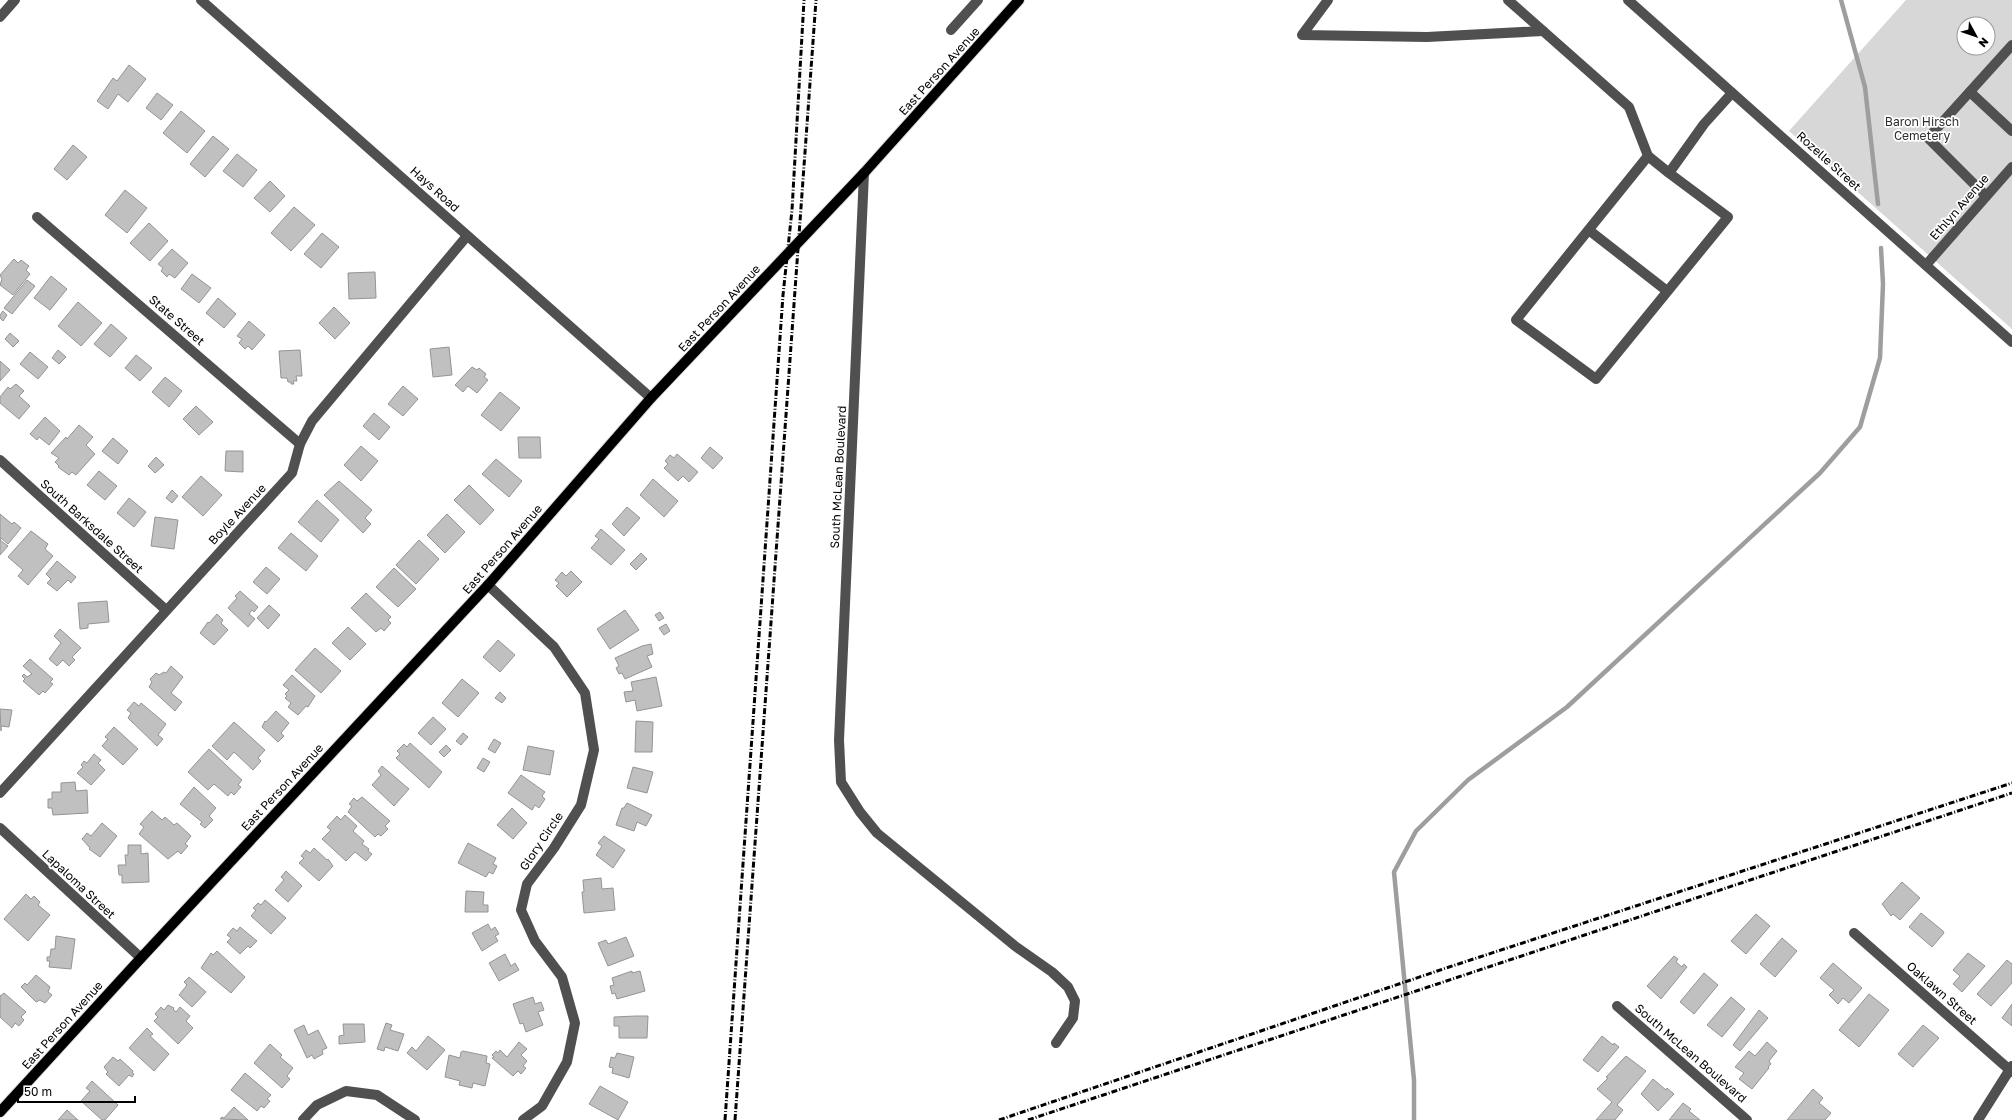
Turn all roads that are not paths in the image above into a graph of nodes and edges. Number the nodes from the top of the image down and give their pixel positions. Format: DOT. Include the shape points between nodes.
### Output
graph roads {
  1 [pos="15,0"];
  2 [pos="201,0"];
  3 [pos="978,0"];
  4 [pos="1019,0"];
  5 [pos="1328,0"];
  6 [pos="1508,0"];
  7 [pos="1628,0"];
  8 [pos="0,17"];
  9 [pos="951,30"];
  10 [pos="1543,31"];
  11 [pos="2012,45"];
  12 [pos="1970,92"];
  13 [pos="1732,93"];
  14 [pos="2012,131"];
  15 [pos="1648,156"];
  16 [pos="2012,167"];
  17 [pos="864,173"];
  18 [pos="1669,173"];
  19 [pos="1986,196"];
  20 [pos="37,217"];
  21 [pos="1590,230"];
  22 [pos="467,236"];
  23 [pos="1926,265"];
  24 [pos="1667,291"];
  25 [pos="2012,342"];
  26 [pos="651,398"];
  27 [pos="300,444"];
  28 [pos="0,460"];
  29 [pos="488,585"];
  30 [pos="166,610"];
  31 [pos="0,793"];
  32 [pos="0,828"];
  33 [pos="1854,933"];
  34 [pos="141,958"];
  35 [pos="1617,1006"];
  36 [pos="1056,1043"];
  37 [pos="2011,1069"];
  38 [pos="0,1112"];
  39 [pos="303,1120"];
  40 [pos="414,1120"];
  41 [pos="523,1120"];
  42 [pos="1747,1120"];
  43 [pos="1978,1120"];
  1 -- 8 [label="street"];
  2 -- 22 [label="street, Hays Road"];
  3 -- 9 [label="street"];
  4 -- 17 [label="main road, East Person Avenue"];
  5 -- 10 [label="street" via="1302,35 1427,37"];
  6 -- 10 [label="street"];
  7 -- 13 [label="street, Rozelle Street"];
  10 -- 15 [label="street" via="1629,107"];
  11 -- 12 [label="street"];
  12 -- 14 [label="street"];
  12 -- 19 [label="street" via="1928,138"];
  13 -- 18 [label="street" via="1704,124"];
  13 -- 23 [label="street, Rozelle Street"];
  15 -- 18 [label="street"];
  15 -- 21 [label="street"];
  16 -- 19 [label="street, Ethlyn Avenue"];
  17 -- 26 [label="main road, East Person Avenue"];
  17 -- 36 [label="street, South McLean Boulevard" via="839,740 841,782 877,833 1068,987 1075,1001 1073,1018"];
  18 -- 24 [label="street" via="1728,217"];
  19 -- 23 [label="street, Ethlyn Avenue"];
  20 -- 27 [label="street, State Street"];
  21 -- 24 [label="street"];
  21 -- 24 [label="street" via="1516,320 1596,379"];
  22 -- 26 [label="street, Hays Road"];
  22 -- 27 [label="street, Boyle Avenue" via="312,421"];
  23 -- 25 [label="street, Rozelle Street"];
  26 -- 29 [label="main road, East Person Avenue"];
  27 -- 30 [label="street, Boyle Avenue" via="292,473"];
  28 -- 30 [label="street, South Barksdale Street"];
  29 -- 34 [label="main road, East Person Avenue"];
  29 -- 41 [label="street, Glory Circle" via="554,647 585,693 594,750 581,804 554,848 527,884 521,910 535,941 562,977 575,1023 567,1062 542,1106"];
  30 -- 31 [label="street, Boyle Avenue"];
  32 -- 34 [label="street, Lapaloma Street"];
  33 -- 37 [label="street, Oaklawn Street"];
  34 -- 38 [label="main road, East Person Avenue"];
  35 -- 42 [label="street, South McLean Boulevard"];
  37 -- 43 [label="street"];
  39 -- 40 [label="street" via="317,1105 346,1091 377,1095"];
}
